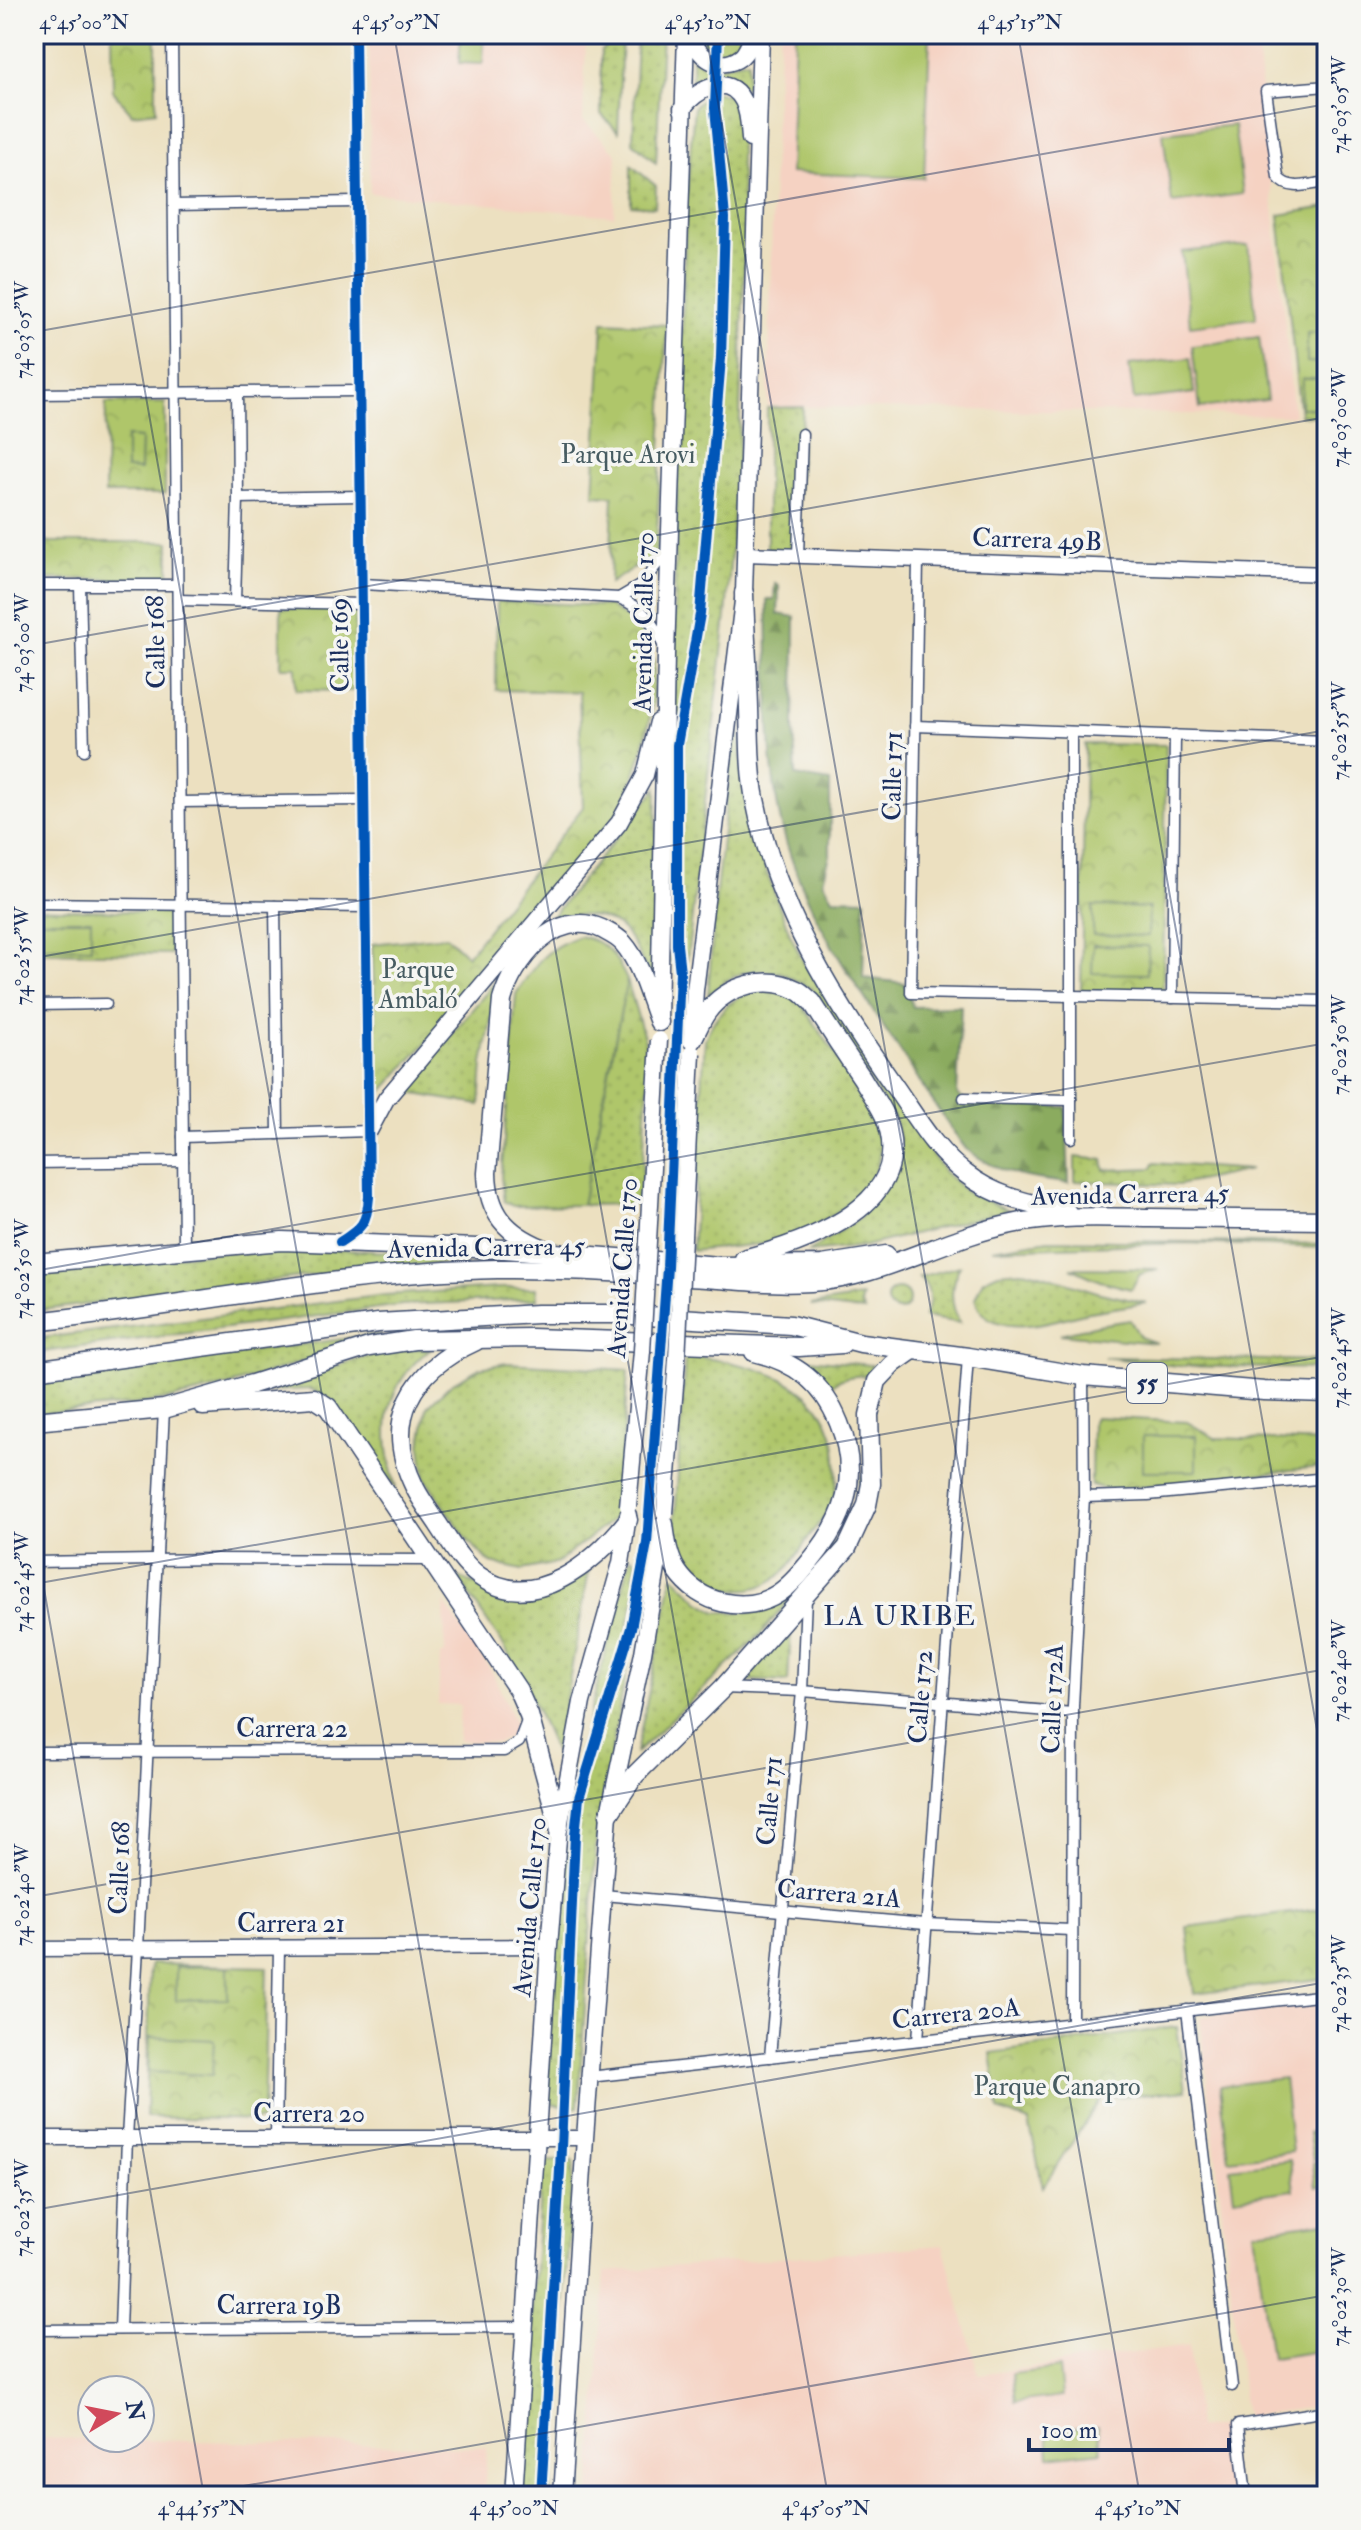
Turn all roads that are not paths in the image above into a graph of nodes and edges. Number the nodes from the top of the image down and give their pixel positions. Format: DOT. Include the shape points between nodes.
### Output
graph roads {
  1 [pos="172,34"];
  2 [pos="355,34"];
  3 [pos="686,34"];
  4 [pos="692,34"];
  5 [pos="753,34"];
  6 [pos="761,34"];
  7 [pos="1327,86"];
  8 [pos="682,109"];
  9 [pos="1327,182"];
  10 [pos="756,200"];
  11 [pos="357,202"];
  12 [pos="174,205"];
  13 [pos="359,391"];
  14 [pos="237,392"];
  15 [pos="176,393"];
  16 [pos="34,394"];
  17 [pos="802,434"];
  18 [pos="361,496"];
  19 [pos="238,498"];
  20 [pos="669,548"];
  21 [pos="746,554"];
  22 [pos="798,556"];
  23 [pos="918,560"];
  24 [pos="1327,574"];
  25 [pos="362,584"];
  26 [pos="34,585"];
  27 [pos="80,585"];
  28 [pos="177,585"];
  29 [pos="744,593"];
  30 [pos="619,598"];
  31 [pos="178,600"];
  32 [pos="235,601"];
  33 [pos="362,604"];
  34 [pos="666,655"];
  35 [pos="666,689"];
  36 [pos="915,726"];
  37 [pos="1071,732"];
  38 [pos="1175,735"];
  39 [pos="1327,741"];
  40 [pos="84,750"];
  41 [pos="364,800"];
  42 [pos="180,802"];
  43 [pos="34,903"];
  44 [pos="181,905"];
  45 [pos="275,906"];
  46 [pos="366,907"];
  47 [pos="1071,996"];
  48 [pos="1172,998"];
  49 [pos="1327,1001"];
  50 [pos="106,1004"];
  51 [pos="34,1005"];
  52 [pos="659,1031"];
  53 [pos="692,1046"];
  54 [pos="964,1098"];
  55 [pos="1071,1100"];
  56 [pos="369,1131"];
  57 [pos="278,1134"];
  58 [pos="183,1137"];
  59 [pos="1071,1138"];
  60 [pos="183,1161"];
  61 [pos="34,1163"];
  62 [pos="1093,1217"];
  63 [pos="1327,1220"];
  64 [pos="340,1242"];
  65 [pos="936,1246"];
  66 [pos="184,1249"];
  67 [pos="552,1252"];
  68 [pos="34,1263"];
  69 [pos="719,1266"];
  70 [pos="34,1322"];
  71 [pos="481,1339"];
  72 [pos="861,1343"];
  73 [pos="724,1344"];
  74 [pos="913,1350"];
  75 [pos="968,1357"];
  76 [pos="34,1370"];
  77 [pos="1083,1376"];
  78 [pos="1327,1393"];
  79 [pos="164,1409"];
  80 [pos="34,1421"];
  81 [pos="1327,1478"];
  82 [pos="1084,1497"];
  83 [pos="628,1513"];
  84 [pos="665,1519"];
  85 [pos="433,1560"];
  86 [pos="156,1561"];
  87 [pos="34,1562"];
  88 [pos="806,1596"];
  89 [pos="723,1688"];
  90 [pos="802,1691"];
  91 [pos="942,1701"];
  92 [pos="1073,1713"];
  93 [pos="529,1715"];
  94 [pos="147,1751"];
  95 [pos="34,1752"];
  96 [pos="609,1814"];
  97 [pos="559,1827"];
  98 [pos="603,1895"];
  99 [pos="783,1910"];
  100 [pos="925,1924"];
  101 [pos="1071,1930"];
  102 [pos="549,1946"];
  103 [pos="279,1947"];
  104 [pos="138,1948"];
  105 [pos="34,1949"];
  106 [pos="1327,1995"];
  107 [pos="1187,2010"];
  108 [pos="1072,2023"];
  109 [pos="918,2040"];
  110 [pos="770,2057"];
  111 [pos="589,2077"];
  112 [pos="34,2138"];
  113 [pos="127,2138"];
  114 [pos="276,2138"];
  115 [pos="538,2138"];
  116 [pos="585,2138"];
  117 [pos="525,2327"];
  118 [pos="120,2329"];
  119 [pos="34,2330"];
  120 [pos="1232,2386"];
  121 [pos="1327,2411"];
  122 [pos="514,2496"];
  123 [pos="562,2496"];
  124 [pos="1246,2496"];
  1 -- 12 [label="street, Calle 168"];
  2 -- 11 [label="street, Calle 169"];
  3 -- 8 [label="main road, Avenida Calle 170"];
  4 -- 5 [label="main road" via="698,52 720,63 741,57"];
  6 -- 10 [label="main road"];
  7 -- 9 [label="street" via="1266,91 1278,177 1285,186"];
  8 -- 10 [label="main road" via="700,89 716,85 741,97"];
  8 -- 20 [label="main road, Avenida Calle 170"];
  10 -- 21 [label="main road"];
  11 -- 12 [label="street"];
  11 -- 13 [label="street, Calle 169"];
  12 -- 15 [label="street, Calle 168"];
  13 -- 14 [label="street"];
  13 -- 18 [label="street, Calle 169"];
  14 -- 15 [label="street"];
  14 -- 19 [label="street"];
  15 -- 16 [label="street"];
  15 -- 28 [label="street, Calle 168"];
  17 -- 22 [label="street"];
  18 -- 19 [label="street"];
  18 -- 25 [label="street, Calle 169"];
  19 -- 32 [label="street"];
  20 -- 30 [label="street" via="641,585"];
  20 -- 34 [label="main road, Avenida Calle 170"];
  21 -- 22 [label="main road, Carrera 49B"];
  21 -- 29 [label="main road"];
  22 -- 23 [label="main road, Carrera 49B"];
  23 -- 24 [label="main road, Carrera 49B"];
  23 -- 36 [label="street, Calle 171"];
  25 -- 30 [label="street"];
  25 -- 33 [label="street, Calle 169"];
  26 -- 27 [label="street"];
  27 -- 28 [label="street"];
  27 -- 40 [label="street"];
  28 -- 31 [label="street, Calle 168"];
  29 -- 53 [label="main road"];
  29 -- 62 [label="highway" via="754,797 773,868 800,936 868,1049 950,1161 1009,1197"];
  30 -- 34 [label="street" via="639,607 653,623"];
  31 -- 32 [label="street"];
  31 -- 42 [label="street, Calle 168"];
  32 -- 33 [label="street"];
  33 -- 41 [label="street, Calle 169"];
  34 -- 35 [label="main road, Avenida Calle 170"];
  35 -- 52 [label="main road, Avenida Calle 170"];
  35 -- 56 [label="main road" via="645,775 619,823 386,1099"];
  36 -- 37 [label="street"];
  36 -- 47 [label="street, Calle 171" via="911,993"];
  37 -- 38 [label="street"];
  37 -- 47 [label="street"];
  38 -- 39 [label="street"];
  38 -- 48 [label="street"];
  41 -- 42 [label="street"];
  41 -- 46 [label="street, Calle 169"];
  42 -- 44 [label="street, Calle 168"];
  43 -- 44 [label="street"];
  44 -- 45 [label="street"];
  44 -- 58 [label="street, Calle 168"];
  45 -- 46 [label="street"];
  45 -- 57 [label="street"];
  46 -- 56 [label="street, Calle 169"];
  47 -- 48 [label="street"];
  47 -- 55 [label="street"];
  48 -- 49 [label="street"];
  50 -- 51 [label="street"];
  52 -- 67 [label="highway" via="632,957 622,942 594,926 571,925 549,933 507,984 487,1173 489,1197 509,1231"];
  52 -- 83 [label="main road, Avenida Calle 170, bridge"];
  53 -- 69 [label="highway" via="707,1012 733,990 756,983 798,990 812,1002 872,1095 890,1139 885,1178 843,1221 804,1241"];
  53 -- 84 [label="main road, bridge"];
  54 -- 55 [label="street"];
  55 -- 59 [label="street"];
  56 -- 57 [label="street"];
  56 -- 64 [label="street, Calle 169" via="366,1220"];
  57 -- 58 [label="street"];
  58 -- 60 [label="street, Calle 168"];
  60 -- 61 [label="street"];
  60 -- 66 [label="street, Calle 168"];
  62 -- 63 [label="highway, Avenida Carrera 45"];
  62 -- 65 [label="highway, Avenida Carrera 45" via="1033,1220"];
  64 -- 66 [label="highway, Avenida Carrera 45"];
  64 -- 67 [label="highway, Avenida Carrera 45"];
  65 -- 69 [label="highway, Avenida Carrera 45" via="822,1265"];
  65 -- 70 [label="highway, Avenida Carrera 45" via="870,1270 816,1282 591,1271 446,1271"];
  66 -- 68 [label="highway, Avenida Carrera 45"];
  67 -- 69 [label="highway, Avenida Carrera 45"];
  71 -- 73 [label="highway"];
  71 -- 79 [label="highway" via="369,1347"];
  71 -- 83 [label="highway" via="453,1352 420,1380 401,1431 415,1489 466,1564 506,1588 545,1586 569,1575 612,1540"];
  72 -- 73 [label="highway"];
  72 -- 74 [label="highway, 55"];
  72 -- 76 [label="highway" via="791,1325 537,1314 378,1323"];
  73 -- 84 [label="highway" via="791,1365 815,1382 844,1436 846,1501 835,1526 796,1579 757,1603 712,1600 692,1588 672,1560"];
  74 -- 75 [label="highway, 55"];
  74 -- 88 [label="highway" via="877,1381 869,1415 872,1466 867,1505 847,1548"];
  75 -- 77 [label="highway, 55"];
  75 -- 91 [label="street, Calle 172"];
  77 -- 78 [label="highway, 55"];
  77 -- 82 [label="street, Calle 172A"];
  79 -- 80 [label="highway"];
  79 -- 85 [label="highway" via="314,1398 337,1417"];
  79 -- 86 [label="street, Calle 168"];
  81 -- 82 [label="street"];
  82 -- 92 [label="street, Calle 172A"];
  83 -- 97 [label="main road, Avenida Calle 170" via="621,1563 582,1702"];
  84 -- 96 [label="main road"];
  85 -- 86 [label="street"];
  85 -- 93 [label="highway"];
  86 -- 87 [label="street"];
  86 -- 94 [label="street, Calle 168"];
  88 -- 89 [label="highway"];
  88 -- 90 [label="street, Calle 171"];
  89 -- 90 [label="street"];
  89 -- 96 [label="highway" via="635,1775"];
  90 -- 91 [label="street"];
  90 -- 99 [label="street, Calle 171"];
  91 -- 92 [label="street"];
  91 -- 100 [label="street, Calle 172"];
  92 -- 101 [label="street, Calle 172A"];
  93 -- 94 [label="street, Carrera 22" via="519,1742 504,1751"];
  93 -- 97 [label="highway"];
  94 -- 95 [label="street, Carrera 22"];
  94 -- 104 [label="street, Calle 168"];
  96 -- 98 [label="main road"];
  97 -- 102 [label="main road, Avenida Calle 170"];
  98 -- 99 [label="street, Carrera 21A"];
  98 -- 111 [label="main road"];
  99 -- 100 [label="street, Carrera 21A"];
  99 -- 110 [label="street, Calle 171"];
  100 -- 101 [label="street, Carrera 21A"];
  100 -- 109 [label="street, Calle 172"];
  101 -- 108 [label="street, Calle 172A"];
  102 -- 103 [label="main road, Carrera 21"];
  102 -- 115 [label="main road, Avenida Calle 170"];
  103 -- 104 [label="main road, Carrera 21"];
  103 -- 114 [label="street"];
  104 -- 105 [label="main road, Carrera 21"];
  104 -- 113 [label="street, Calle 168"];
  106 -- 107 [label="street, Carrera 20A"];
  107 -- 108 [label="street, Carrera 20A"];
  107 -- 120 [label="street"];
  108 -- 109 [label="street, Carrera 20A"];
  109 -- 110 [label="street, Carrera 20A"];
  110 -- 111 [label="street, Carrera 20A"];
  111 -- 116 [label="main road"];
  112 -- 113 [label="main road, Carrera 20"];
  113 -- 114 [label="main road, Carrera 20"];
  113 -- 118 [label="street, Calle 168"];
  114 -- 115 [label="main road, Carrera 20"];
  115 -- 116 [label="main road, Carrera 20"];
  115 -- 117 [label="main road, Avenida Calle 170"];
  116 -- 123 [label="main road"];
  117 -- 118 [label="street, Carrera 19B"];
  117 -- 122 [label="main road, Avenida Calle 170"];
  118 -- 119 [label="street, Carrera 19B"];
  121 -- 124 [label="street" via="1238,2425"];
}
